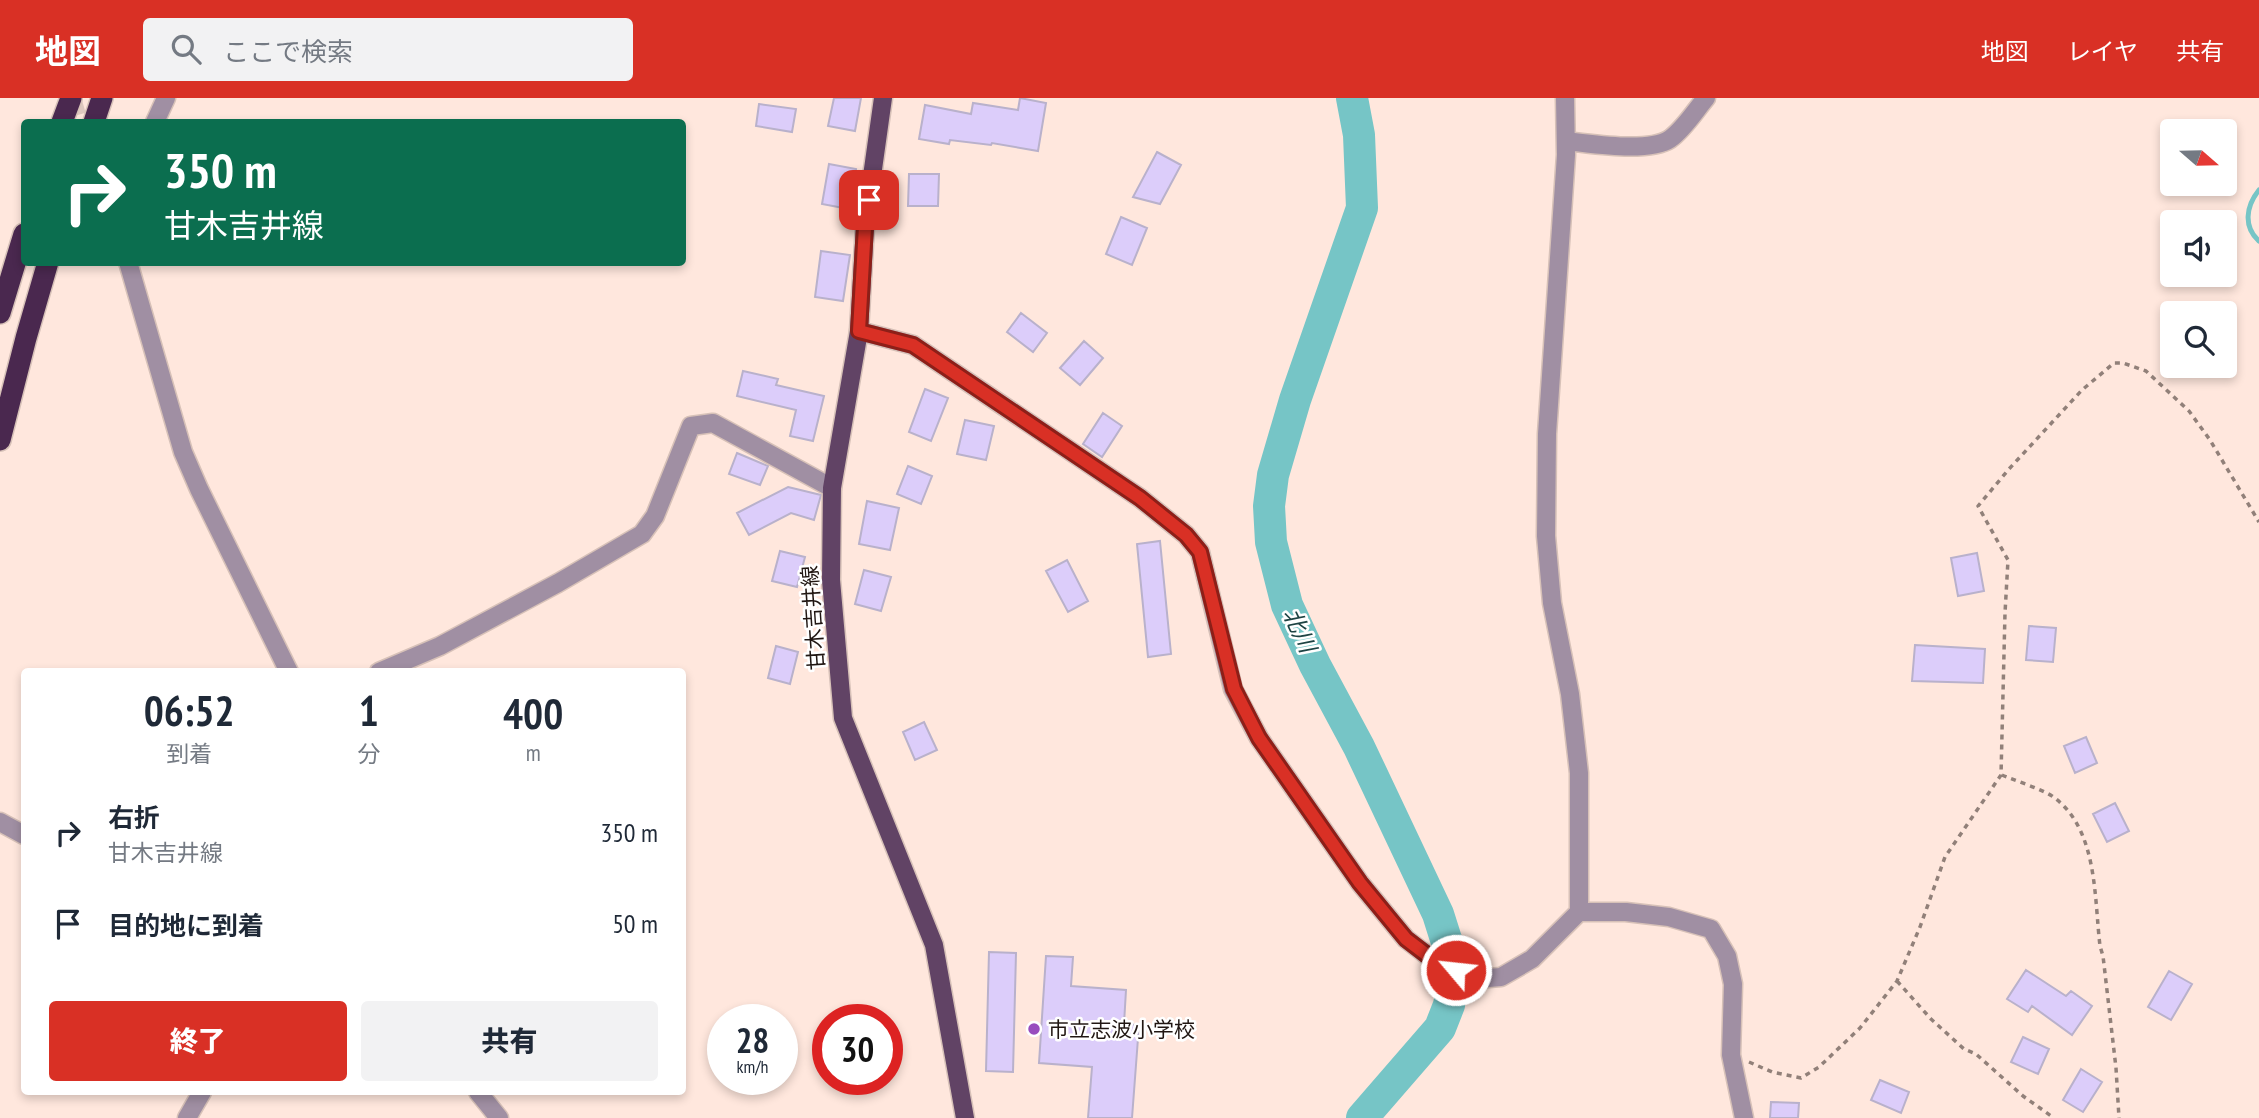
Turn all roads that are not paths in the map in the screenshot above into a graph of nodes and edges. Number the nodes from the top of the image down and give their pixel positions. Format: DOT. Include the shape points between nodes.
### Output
graph roads {
  1 [pos="71,98"];
  2 [pos="102,98"];
  3 [pos="166,98"];
  4 [pos="883,98"];
  5 [pos="1565,98"];
  6 [pos="1706,98"];
  7 [pos="63,119"];
  8 [pos="95,119"];
  9 [pos="156,119"];
  10 [pos="1566,141"];
  11 [pos="21,244"];
  12 [pos="47,266"];
  13 [pos="129,266"];
  14 [pos="0,313"];
  15 [pos="859,331"];
  16 [pos="0,440"];
  17 [pos="832,488"];
  18 [pos="287,668"];
  19 [pos="388,668"];
  20 [pos="0,822"];
  21 [pos="21,833"];
  22 [pos="1579,912"];
  23 [pos="200,1095"];
  24 [pos="480,1095"];
  25 [pos="187,1118"];
  26 [pos="499,1118"];
  27 [pos="965,1118"];
  28 [pos="1744,1118"];
  1 -- 7 [label="highway"];
  2 -- 8 [label="highway"];
  3 -- 9 [label="street"];
  4 -- 15 [label="main road, 甘木吉井線" via="865,226"];
  5 -- 10 [label="street"];
  6 -- 10 [label="street" via="1670,139 1659,144 1625,147"];
  10 -- 22 [label="street" via="1546,434 1546,536 1579,773"];
  11 -- 14 [label="highway"];
  12 -- 16 [label="highway"];
  13 -- 18 [label="street" via="183,452"];
  15 -- 17 [label="main road, 甘木吉井線"];
  15 -- 22 [label="street" via="913,345 1140,498 1186,535 1200,552 1234,689 1259,738 1360,883 1406,939 1436,962 1476,979 1501,977 1532,959"];
  17 -- 19 [label="street" via="713,423 691,426 655,516 642,534 440,646"];
  17 -- 27 [label="main road, 甘木吉井線" via="831,580 844,718 934,945"];
  20 -- 21 [label="street"];
  22 -- 28 [label="street" via="1669,917 1711,929 1727,956 1733,984 1731,1055"];
  23 -- 25 [label="street"];
  24 -- 26 [label="street"];
}
